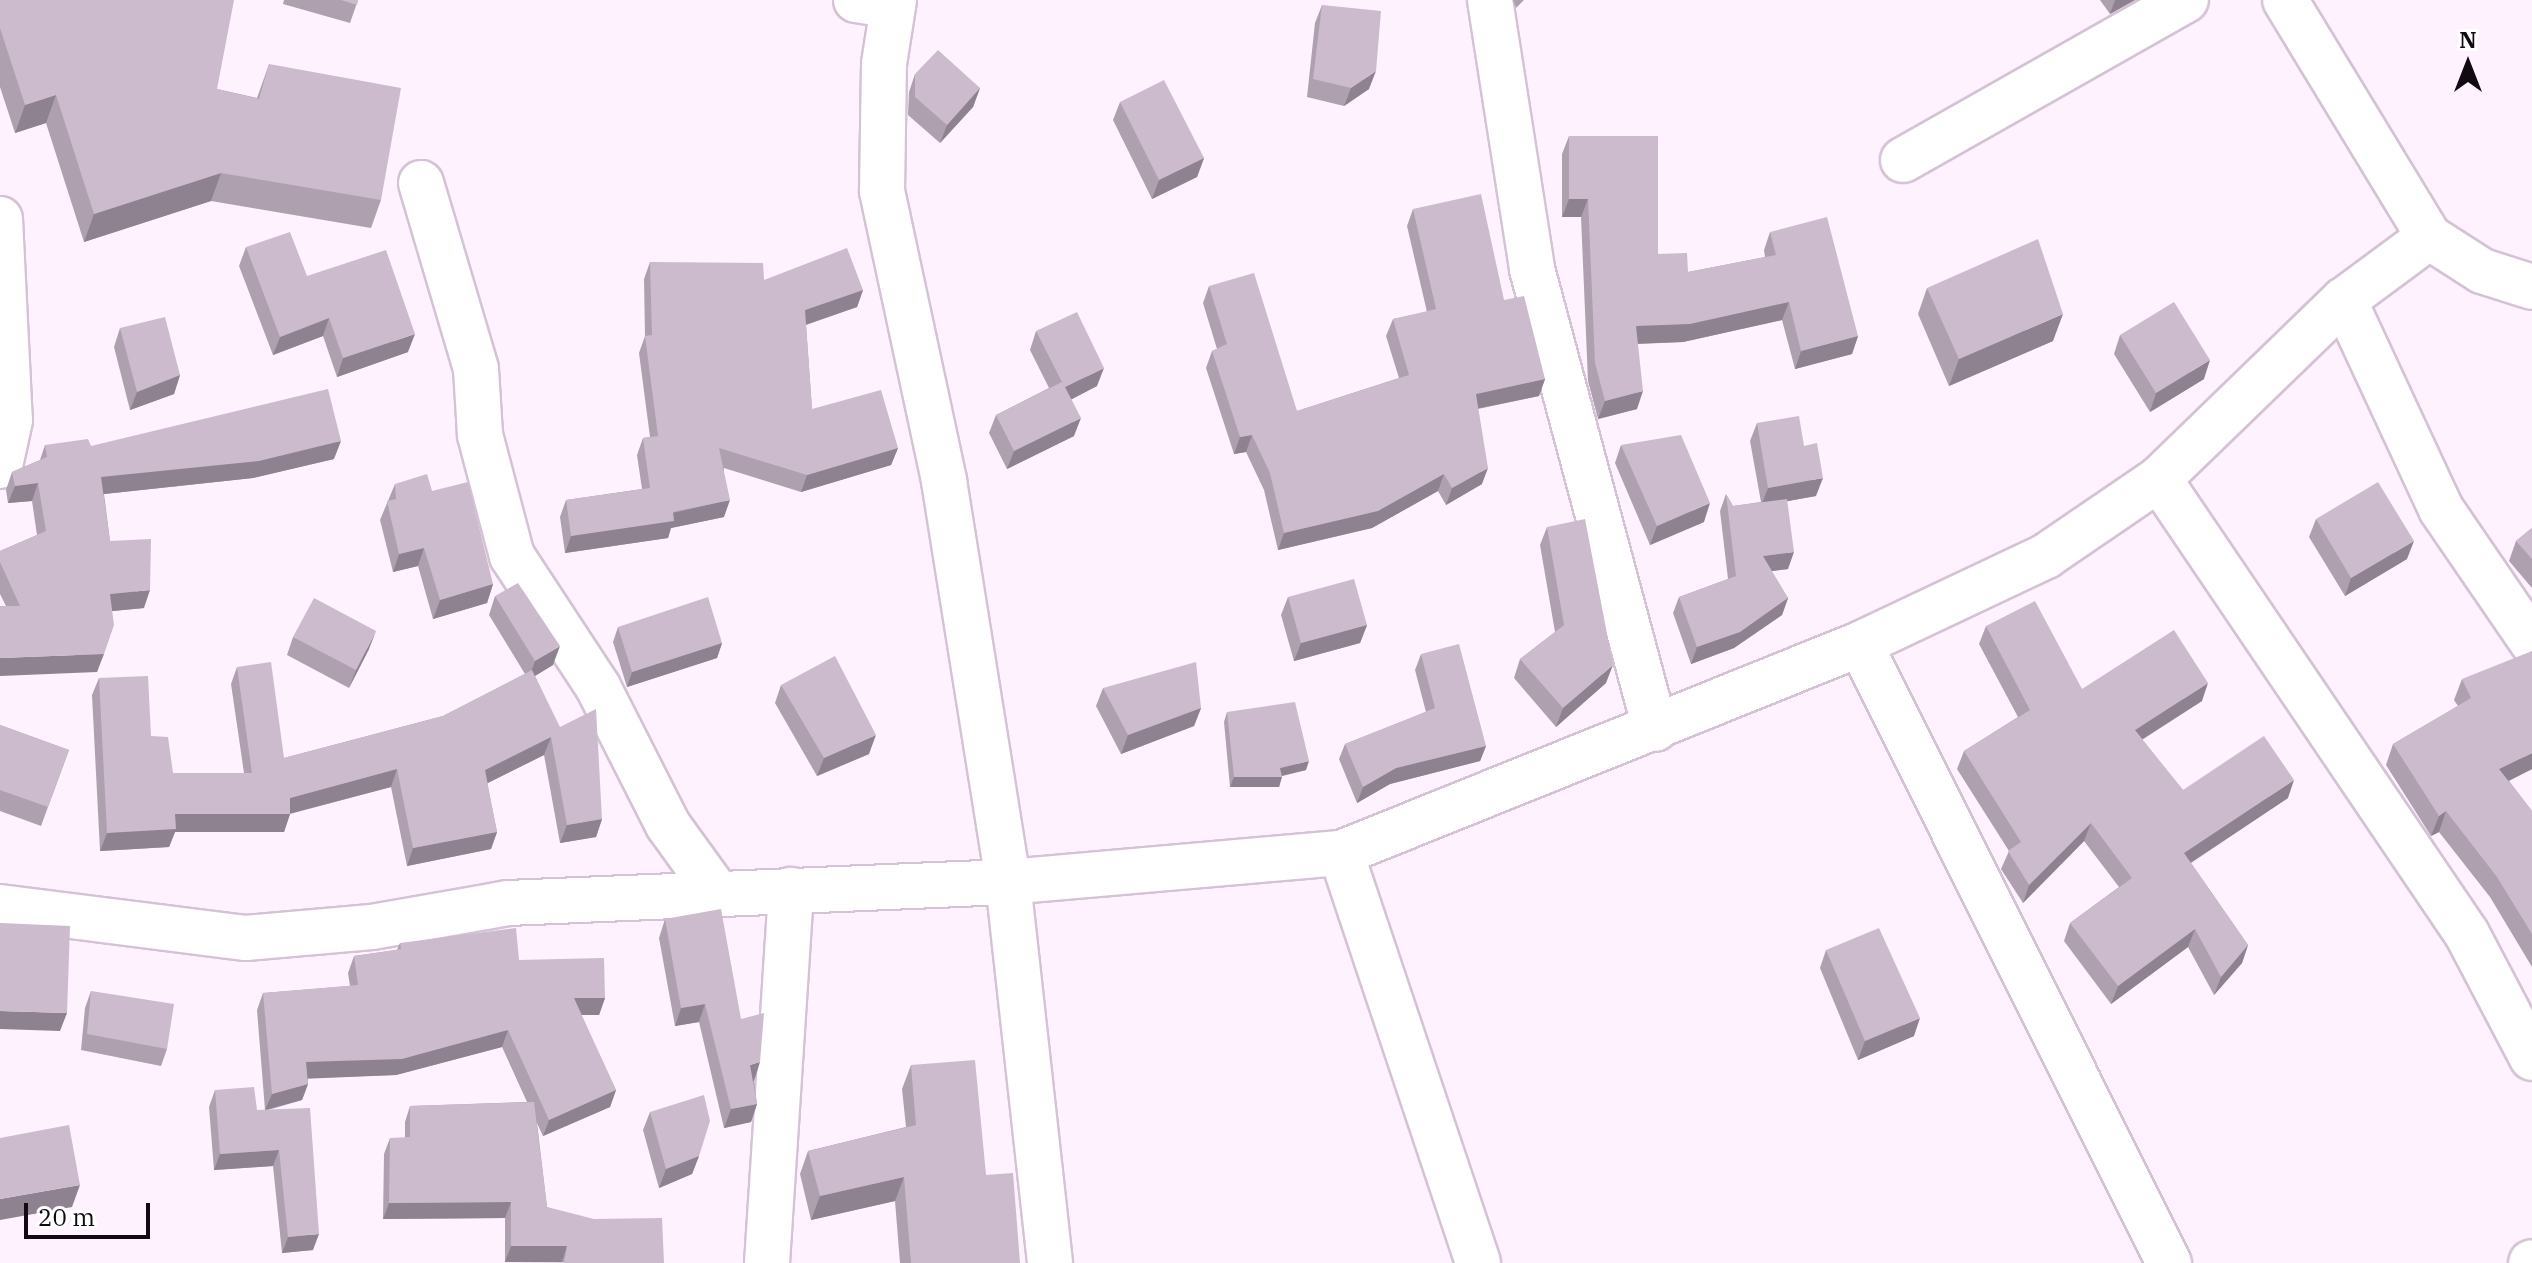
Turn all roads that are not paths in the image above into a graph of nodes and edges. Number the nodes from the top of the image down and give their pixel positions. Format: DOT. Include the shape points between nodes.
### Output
graph roads {
  1 [pos="1490,0"];
  2 [pos="2186,0"];
  3 [pos="2285,0"];
  4 [pos="881,2"];
  5 [pos="1903,160"];
  6 [pos="421,183"];
  7 [pos="0,219"];
  8 [pos="2429,237"];
  9 [pos="2532,287"];
  10 [pos="2344,300"];
  11 [pos="0,466"];
  12 [pos="2159,479"];
  13 [pos="2532,642"];
  14 [pos="1860,644"];
  15 [pos="1655,729"];
  16 [pos="1341,853"];
  17 [pos="1008,882"];
  18 [pos="791,890"];
  19 [pos="717,893"];
  20 [pos="0,907"];
  21 [pos="2532,1058"];
  22 [pos="767,1263"];
  23 [pos="1050,1263"];
  24 [pos="1478,1263"];
  25 [pos="2169,1263"];
  1 -- 15 [label="street" via="1532,269"];
  2 -- 5 [label="street"];
  3 -- 8 [label="street"];
  4 -- 17 [label="street" via="882,191 944,481"];
  6 -- 19 [label="street" via="476,369 480,435 512,556 598,687 668,825"];
  7 -- 11 [label="street" via="10,420"];
  8 -- 9 [label="street" via="2482,271"];
  8 -- 10 [label="street"];
  10 -- 12 [label="street"];
  10 -- 13 [label="street" via="2441,509"];
  12 -- 14 [label="street" via="2046,556"];
  12 -- 21 [label="street" via="2467,934"];
  14 -- 15 [label="street"];
  14 -- 25 [label="street"];
  15 -- 16 [label="street"];
  16 -- 17 [label="street"];
  16 -- 24 [label="street"];
  17 -- 18 [label="street"];
  17 -- 23 [label="street"];
  18 -- 19 [label="street"];
  18 -- 22 [label="street"];
  19 -- 20 [label="street" via="508,903 372,927 246,938"];
}
